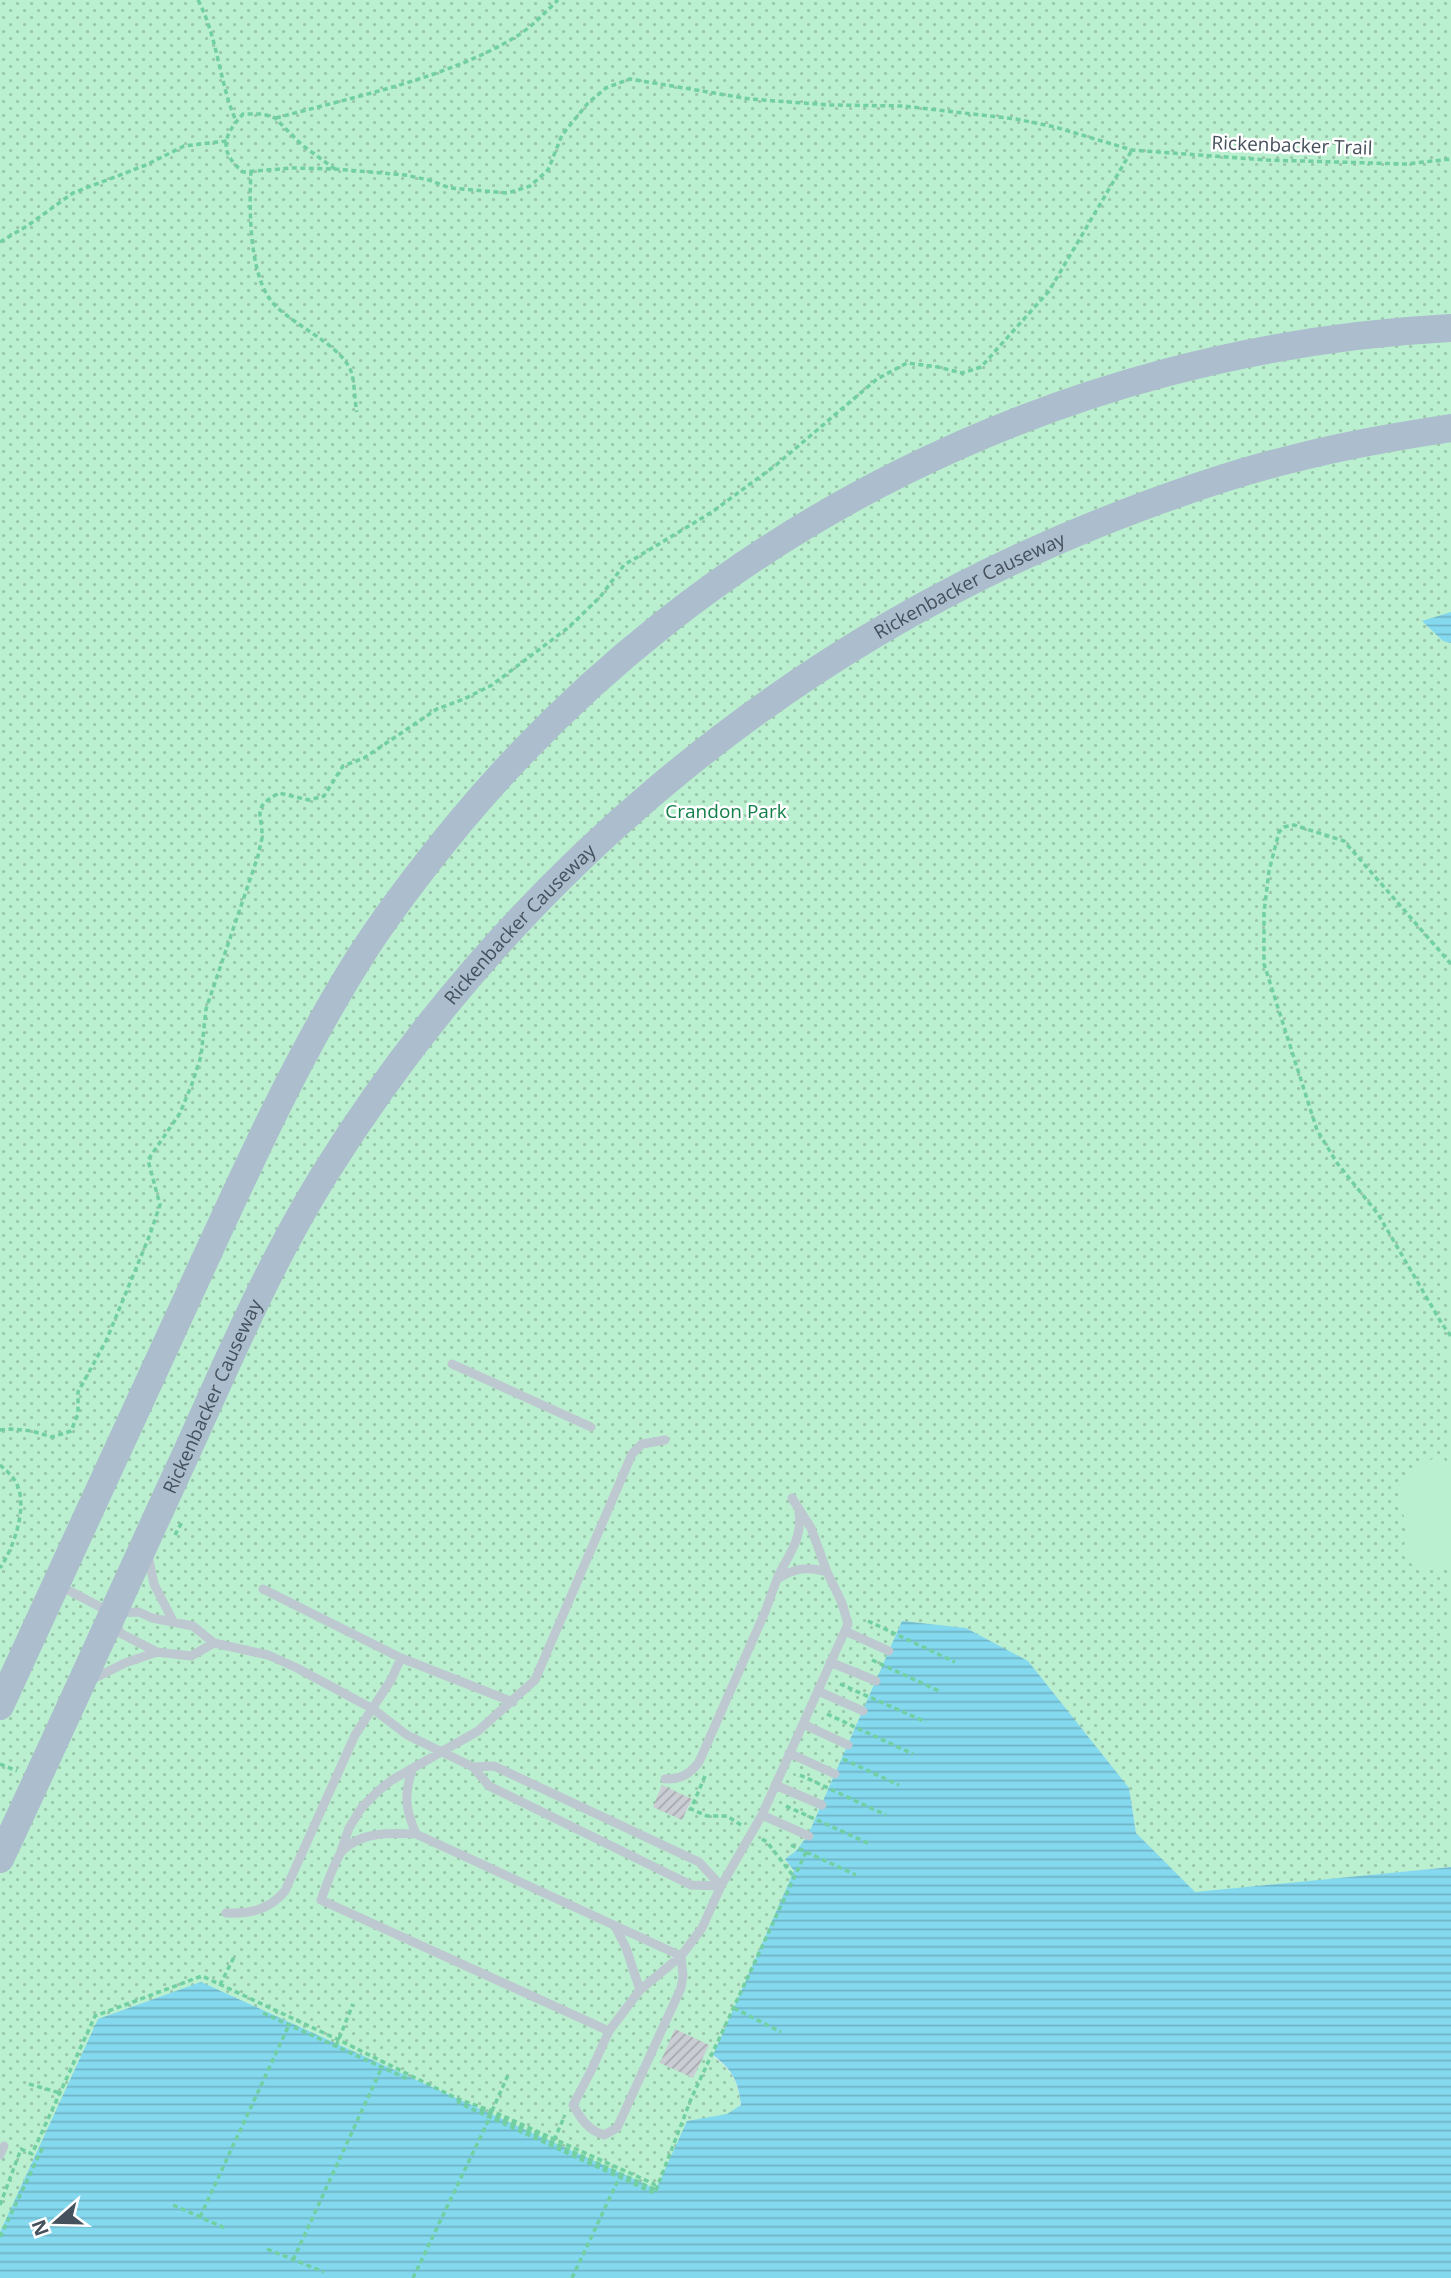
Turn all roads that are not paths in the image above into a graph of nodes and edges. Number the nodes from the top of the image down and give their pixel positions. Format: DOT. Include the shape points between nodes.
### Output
graph roads {
  1 [pos="1451,328"];
  2 [pos="1451,428"];
  3 [pos="452,1364"];
  4 [pos="591,1427"];
  5 [pos="665,1440"];
  6 [pos="147,1538"];
  7 [pos="827,1572"];
  8 [pos="777,1578"];
  9 [pos="56,1584"];
  10 [pos="263,1589"];
  11 [pos="113,1613"];
  12 [pos="173,1621"];
  13 [pos="845,1631"];
  14 [pos="215,1643"];
  15 [pos="889,1651"];
  16 [pos="157,1653"];
  17 [pos="401,1658"];
  18 [pos="830,1662"];
  19 [pos="876,1681"];
  20 [pos="81,1685"];
  21 [pos="818,1691"];
  22 [pos="513,1702"];
  23 [pos="0,1706"];
  24 [pos="373,1709"];
  25 [pos="863,1711"];
  26 [pos="803,1724"];
  27 [pos="848,1745"];
  28 [pos="441,1750"];
  29 [pos="789,1754"];
  30 [pos="473,1767"];
  31 [pos="412,1770"];
  32 [pos="835,1774"];
  33 [pos="665,1779"];
  34 [pos="775,1785"];
  35 [pos="822,1805"];
  36 [pos="762,1815"];
  37 [pos="415,1834"];
  38 [pos="808,1836"];
  39 [pos="341,1851"];
  40 [pos="0,1859"];
  41 [pos="721,1886"];
  42 [pos="226,1913"];
  43 [pos="615,1926"];
  44 [pos="681,1956"];
  45 [pos="640,1990"];
  46 [pos="609,2031"];
  1 -- 9 [label="main road" via="1241,355 1135,380 1009,424 892,477 796,530 710,587 607,671 531,743 448,837 395,905 328,1009 245,1173"];
  2 -- 6 [label="main road, Rickenbacker Causeway" via="1290,459 1172,495 1056,541 877,632 767,703 681,768 534,904 451,998 366,1111 323,1177 264,1285"];
  3 -- 4 [label="lane"];
  5 -- 22 [label="lane" via="642,1444 632,1454 535,1680"];
  6 -- 11 [label="main road, Rickenbacker Causeway"];
  6 -- 12 [label="lane" via="153,1584"];
  7 -- 8 [label="lane" via="798,1568"];
  7 -- 8 [label="lane" via="811,1528 792,1498 801,1524 797,1542"];
  7 -- 13 [label="lane" via="842,1603 848,1624"];
  8 -- 33 [label="lane" via="699,1762 691,1773"];
  9 -- 11 [label="lane"];
  9 -- 23 [label="main road"];
  10 -- 17 [label="lane"];
  11 -- 12 [label="lane" via="139,1612"];
  11 -- 16 [label="lane" via="120,1633"];
  11 -- 20 [label="main road, Rickenbacker Causeway"];
  12 -- 14 [label="lane" via="193,1626"];
  13 -- 15 [label="lane"];
  13 -- 18 [label="lane"];
  14 -- 16 [label="lane" via="191,1656"];
  14 -- 24 [label="lane" via="268,1655"];
  16 -- 20 [label="lane"];
  17 -- 22 [label="lane"];
  17 -- 24 [label="lane"];
  18 -- 19 [label="lane"];
  18 -- 21 [label="lane"];
  20 -- 40 [label="main road, Rickenbacker Causeway"];
  21 -- 25 [label="lane"];
  21 -- 26 [label="lane"];
  22 -- 28 [label="lane" via="478,1731"];
  24 -- 28 [label="lane" via="407,1735"];
  24 -- 42 [label="lane" via="355,1735 285,1891 262,1909"];
  26 -- 27 [label="lane"];
  26 -- 29 [label="lane"];
  28 -- 30 [label="lane"];
  28 -- 31 [label="lane"];
  29 -- 32 [label="lane"];
  29 -- 34 [label="lane"];
  30 -- 41 [label="lane" via="489,1786 691,1885"];
  30 -- 41 [label="lane" via="494,1766 699,1862"];
  31 -- 37 [label="lane" via="405,1791"];
  31 -- 39 [label="lane" via="391,1780 362,1807"];
  34 -- 35 [label="lane"];
  34 -- 36 [label="lane"];
  36 -- 38 [label="lane"];
  36 -- 41 [label="lane"];
  37 -- 39 [label="lane" via="382,1832"];
  37 -- 43 [label="lane"];
  39 -- 46 [label="lane" via="321,1900"];
  41 -- 44 [label="lane" via="702,1927"];
  43 -- 44 [label="lane"];
  43 -- 45 [label="lane"];
  44 -- 45 [label="lane"];
  44 -- 46 [label="lane" via="681,1988 617,2129 604,2135 593,2132 573,2105"];
  45 -- 46 [label="lane"];
}
